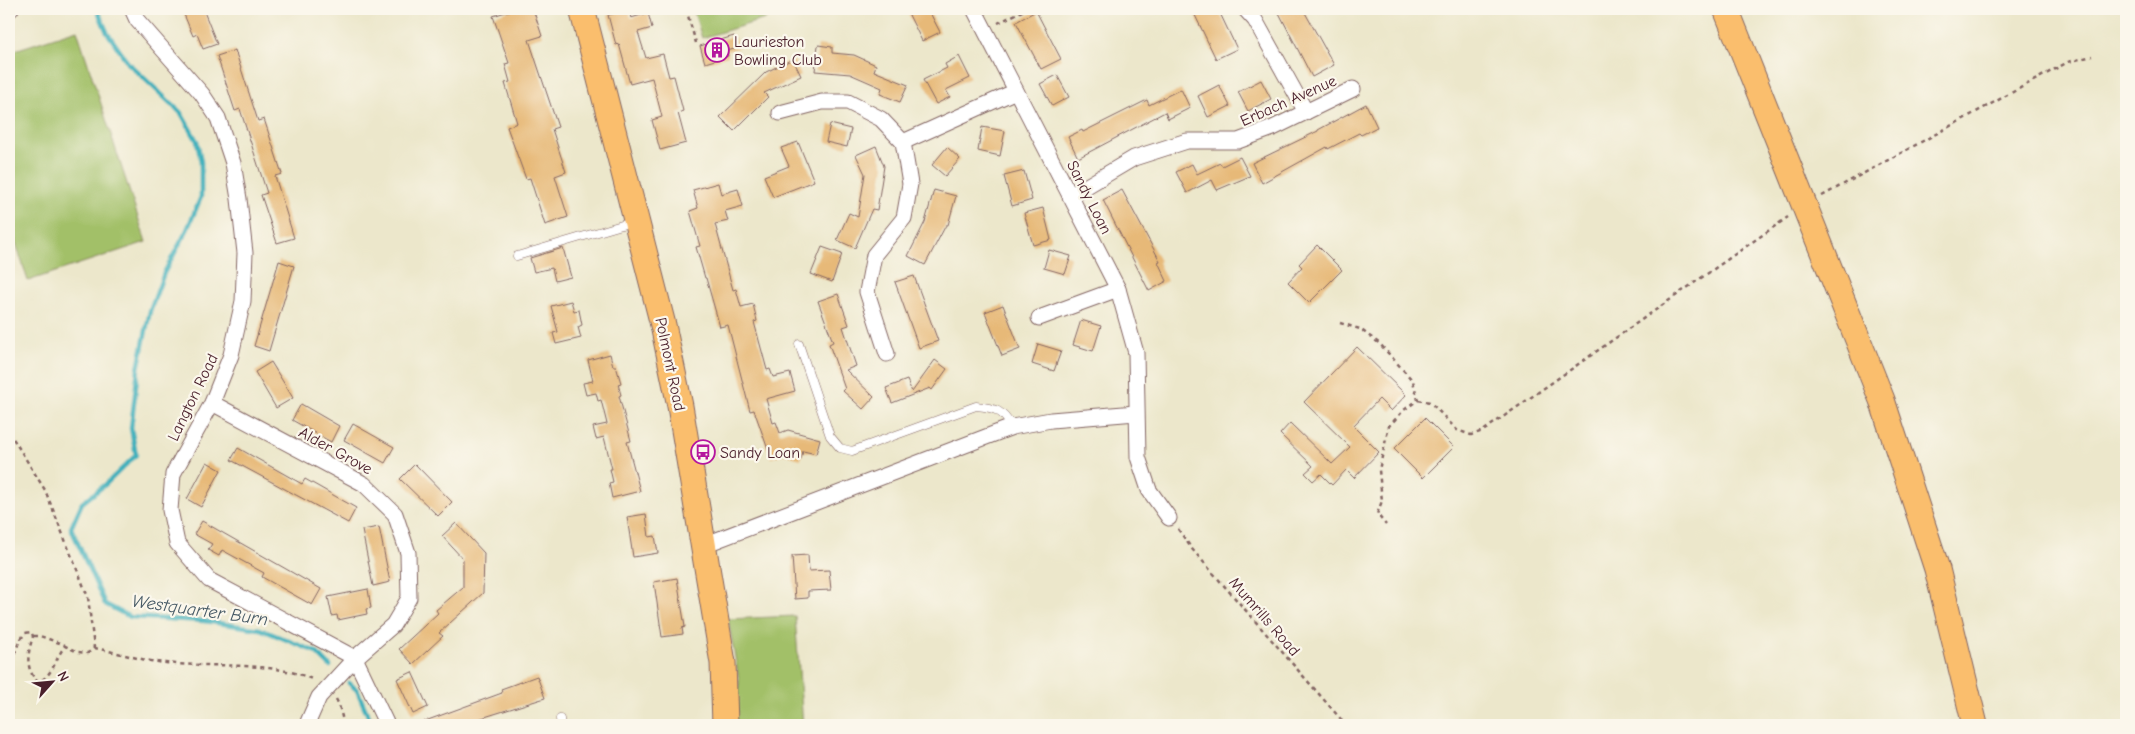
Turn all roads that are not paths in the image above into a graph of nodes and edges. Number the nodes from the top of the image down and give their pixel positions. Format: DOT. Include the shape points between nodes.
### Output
graph roads {
  1 [pos="132,9"];
  2 [pos="582,9"];
  3 [pos="974,9"];
  4 [pos="1245,9"];
  5 [pos="1726,9"];
  6 [pos="1353,89"];
  7 [pos="1016,91"];
  8 [pos="1306,112"];
  9 [pos="780,113"];
  10 [pos="903,142"];
  11 [pos="1070,196"];
  12 [pos="637,221"];
  13 [pos="517,256"];
  14 [pos="1118,289"];
  15 [pos="1040,318"];
  16 [pos="799,344"];
  17 [pos="887,354"];
  18 [pos="212,403"];
  19 [pos="1136,413"];
  20 [pos="1012,427"];
  21 [pos="1169,518"];
  22 [pos="704,544"];
  23 [pos="355,658"];
  24 [pos="308,725"];
  25 [pos="387,725"];
  26 [pos="725,725"];
  27 [pos="1975,725"];
  1 -- 18 [label="street, Langton Road" via="136,20 213,110 232,164 245,253 242,300 231,355"];
  2 -- 12 [label="main road, Polmont Road"];
  3 -- 7 [label="street, Sandy Loan"];
  4 -- 8 [label="street" via="1255,20"];
  5 -- 27 [label="main road" via="1882,400 1931,550"];
  6 -- 8 [label="street, Erbach Avenue"];
  7 -- 10 [label="street"];
  7 -- 11 [label="street, Sandy Loan"];
  8 -- 11 [label="street, Erbach Avenue" via="1238,141 1187,141 1134,158"];
  9 -- 10 [label="street" via="822,102 848,102 882,120"];
  10 -- 17 [label="street" via="910,184 904,218 874,255 867,292"];
  11 -- 14 [label="street, Sandy Loan"];
  12 -- 13 [label="lane"];
  12 -- 22 [label="main road, Polmont Road" via="669,352"];
  14 -- 15 [label="street"];
  14 -- 19 [label="street, Sandy Loan" via="1136,353"];
  16 -- 20 [label="lane" via="830,436 840,448 852,451 976,406 990,407 1004,414"];
  18 -- 23 [label="street, Langton Road" via="173,474 170,510 177,543 210,580"];
  18 -- 23 [label="street, Alder Grove" via="364,484 396,514 408,553 409,598 393,625"];
  19 -- 20 [label="street" via="1051,420"];
  19 -- 21 [label="street, Sandy Loan" via="1138,457 1149,490"];
  20 -- 22 [label="street"];
  22 -- 26 [label="main road, Polmont Road" via="723,663"];
  23 -- 24 [label="street, Alder Grove" via="319,697"];
  23 -- 25 [label="street"];
}
